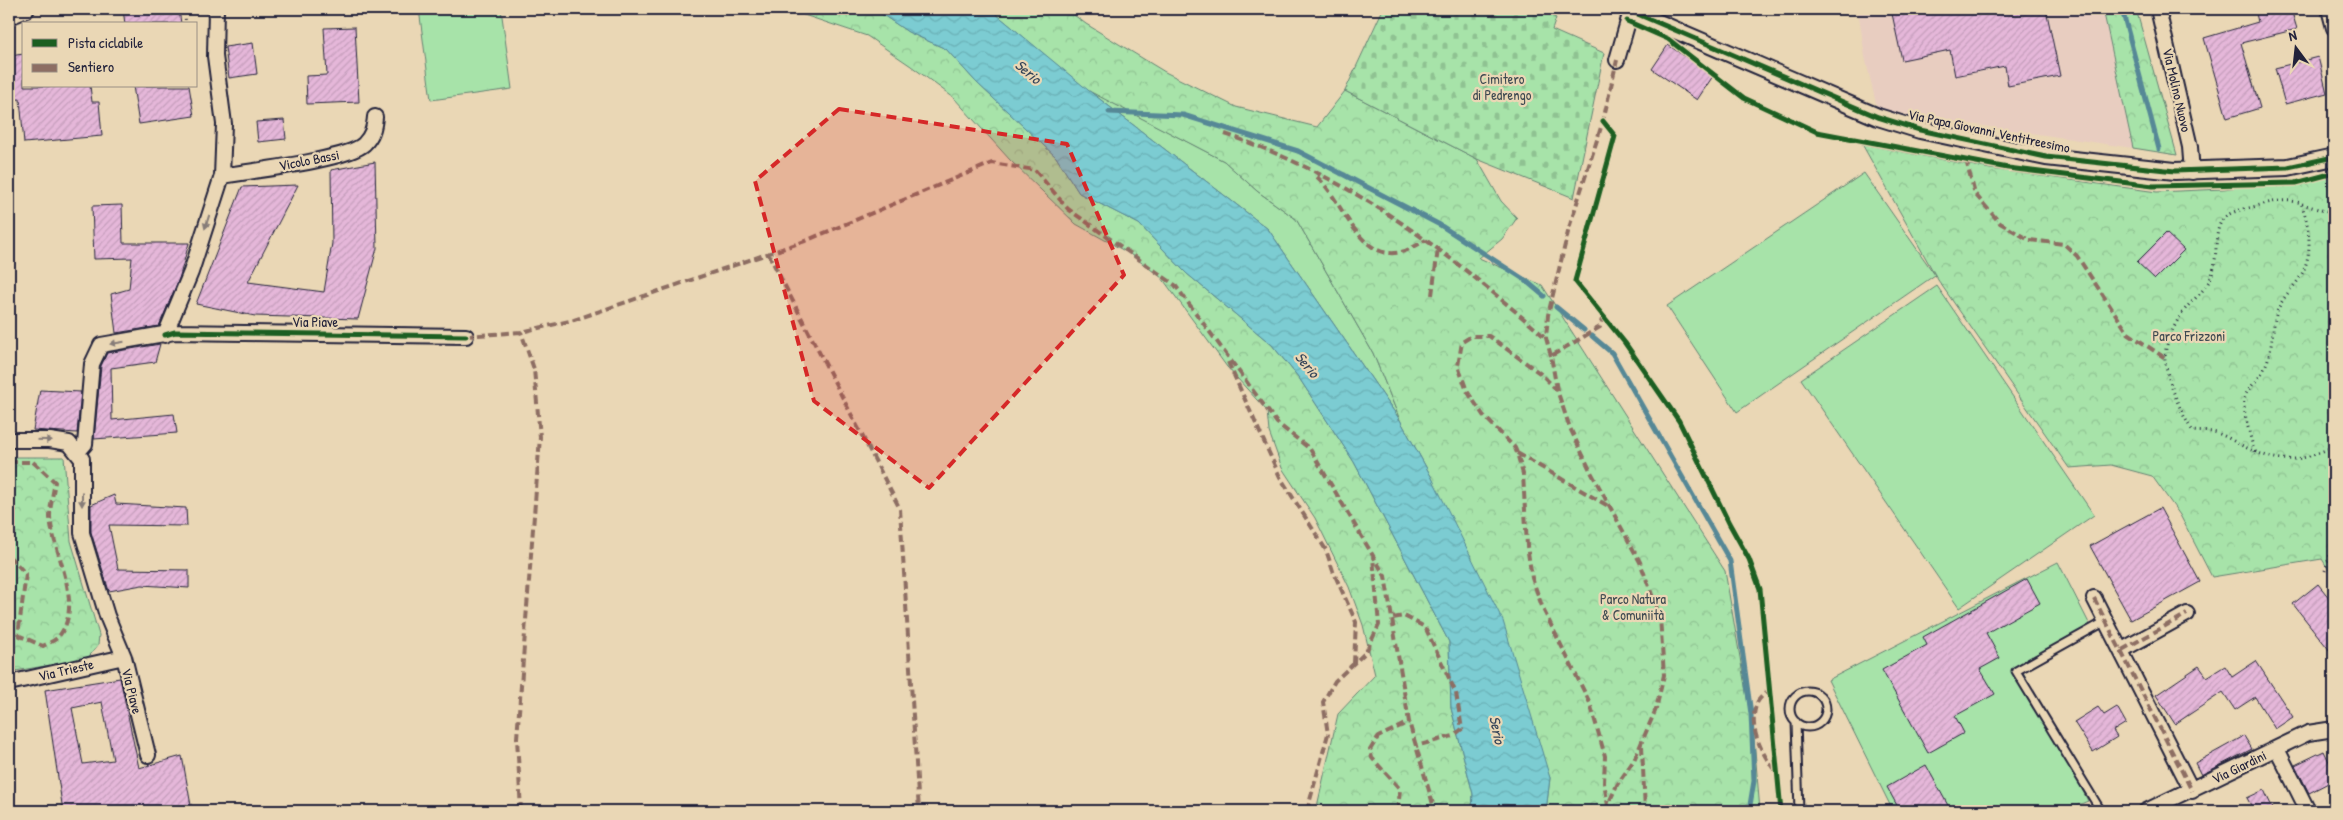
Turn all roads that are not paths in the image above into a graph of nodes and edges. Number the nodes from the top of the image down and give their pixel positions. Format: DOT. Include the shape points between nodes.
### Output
graph roads {
  1 [pos="26,9"];
  2 [pos="216,9"];
  3 [pos="2158,9"];
  4 [pos="2329,9"];
  5 [pos="1635,11"];
  6 [pos="9,16"];
  7 [pos="2334,28"];
  8 [pos="1617,60"];
  9 [pos="375,117"];
  10 [pos="2334,158"];
  11 [pos="2192,172"];
  12 [pos="222,176"];
  13 [pos="165,335"];
  14 [pos="461,336"];
  15 [pos="9,440"];
  16 [pos="78,452"];
  17 [pos="2094,598"];
  18 [pos="2187,614"];
  19 [pos="2106,620"];
  20 [pos="2122,650"];
  21 [pos="124,657"];
  22 [pos="9,683"];
  23 [pos="1796,722"];
  24 [pos="2334,729"];
  25 [pos="2276,749"];
  26 [pos="148,755"];
  27 [pos="2192,790"];
  28 [pos="1799,811"];
  29 [pos="2101,811"];
  30 [pos="2146,811"];
  31 [pos="2308,811"];
  1 -- 6 [label="street"];
  2 -- 12 [label="street" via="216,56 224,124"];
  3 -- 11 [label="street, Via Molino Nuovo" via="2190,147"];
  4 -- 7 [label="street"];
  5 -- 8 [label="street"];
  5 -- 11 [label="street, Via Papa Giovanni Ventitreesimo" via="1878,117 1920,130 2046,157"];
  9 -- 12 [label="street, Vicolo Bassi" via="373,132 363,146 341,156"];
  10 -- 11 [label="street, Via Papa Giovanni Ventitreesimo" via="2288,168"];
  12 -- 13 [label="street, one-way" via="191,272"];
  13 -- 14 [label="street, Via Piave" via="175,332"];
  13 -- 16 [label="street, Via Piave, one-way" via="101,345 92,364 85,444"];
  15 -- 16 [label="street, one-way" via="69,443"];
  16 -- 21 [label="street, Via Piave, one-way" via="82,459 82,533 107,616"];
  17 -- 19 [label="street"];
  18 -- 20 [label="street"];
  19 -- 20 [label="street"];
  19 -- 29 [label="lane" via="2016,671"];
  20 -- 27 [label="street"];
  21 -- 22 [label="street, Via Trieste"];
  21 -- 26 [label="street, Via Piave"];
  23 -- 23 [label="lane" via="1806,727 1822,720 1826,709 1819,694 1802,691 1793,699 1790,711"];
  23 -- 28 [label="lane"];
  24 -- 25 [label="street, Via Giardini" via="2308,733"];
  25 -- 27 [label="street, Via Giardini"];
  25 -- 31 [label="street"];
  27 -- 30 [label="street, Via Giardini"];
}
